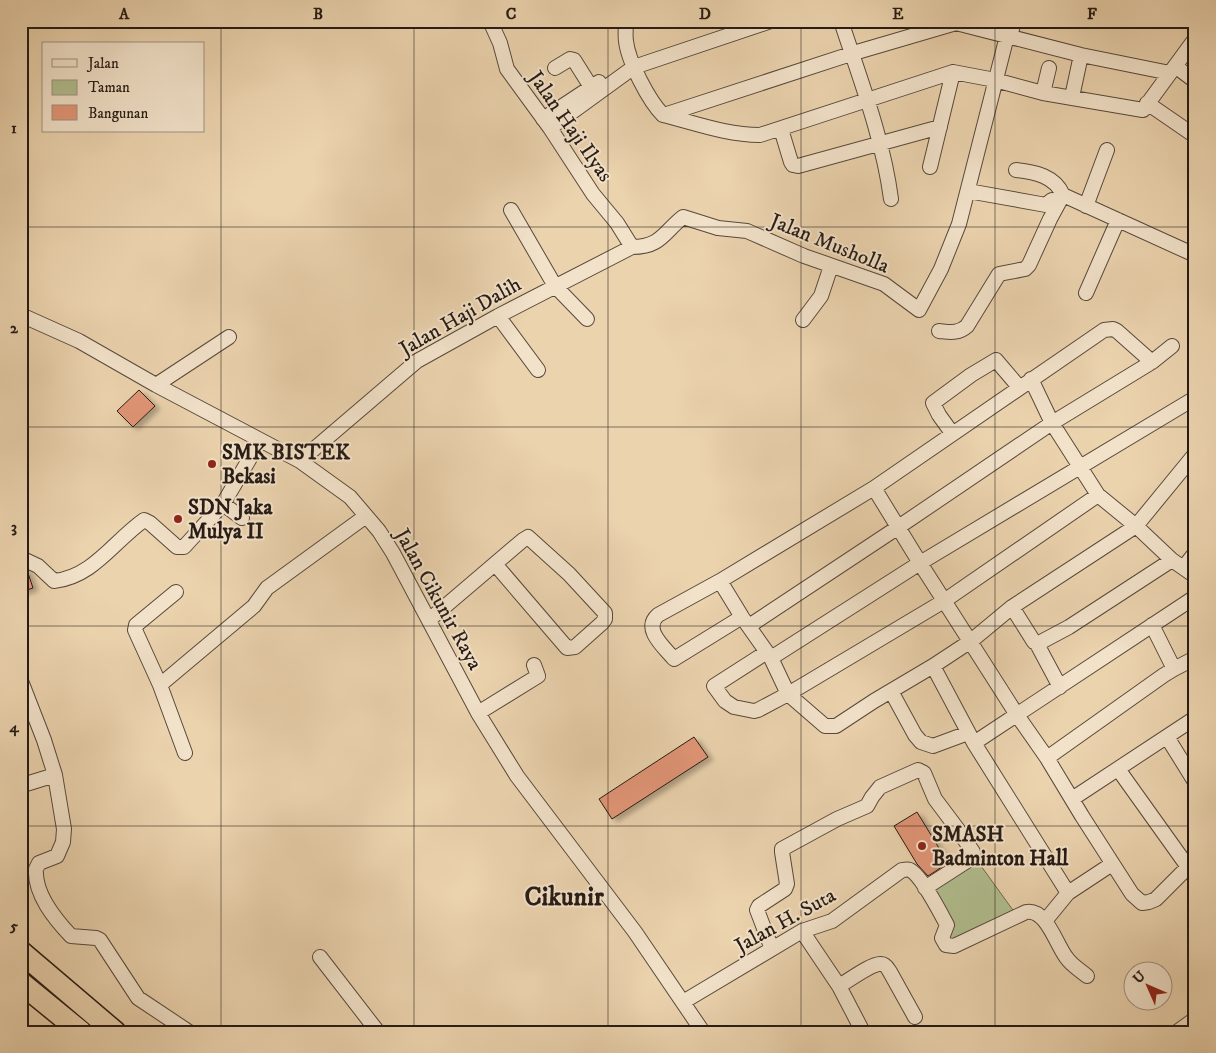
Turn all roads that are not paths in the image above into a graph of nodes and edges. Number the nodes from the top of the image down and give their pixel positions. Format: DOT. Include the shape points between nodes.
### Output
graph roads {
  1 [pos="490,21"];
  2 [pos="626,21"];
  3 [pos="751,21"];
  4 [pos="771,21"];
  5 [pos="841,21"];
  6 [pos="1014,21"];
  7 [pos="1190,21"];
  8 [pos="1195,22"];
  9 [pos="1008,36"];
  10 [pos="1195,39"];
  11 [pos="852,54"];
  12 [pos="1081,55"];
  13 [pos="632,64"];
  14 [pos="555,68"];
  15 [pos="1049,68"];
  16 [pos="1172,70"];
  17 [pos="953,72"];
  18 [pos="995,80"];
  19 [pos="1195,81"];
  20 [pos="591,87"];
  21 [pos="1043,93"];
  22 [pos="1072,97"];
  23 [pos="867,100"];
  24 [pos="1148,103"];
  25 [pos="663,115"];
  26 [pos="546,124"];
  27 [pos="940,127"];
  28 [pos="781,129"];
  29 [pos="1195,136"];
  30 [pos="879,142"];
  31 [pos="1107,150"];
  32 [pos="930,167"];
  33 [pos="1016,170"];
  34 [pos="968,191"];
  35 [pos="1061,198"];
  36 [pos="891,199"];
  37 [pos="1086,206"];
  38 [pos="511,210"];
  39 [pos="1118,220"];
  40 [pos="632,247"];
  41 [pos="1195,255"];
  42 [pos="831,266"];
  43 [pos="554,286"];
  44 [pos="1086,293"];
  45 [pos="498,316"];
  46 [pos="22,317"];
  47 [pos="587,320"];
  48 [pos="803,320"];
  49 [pos="938,332"];
  50 [pos="229,337"];
  51 [pos="1172,346"];
  52 [pos="1152,362"];
  53 [pos="538,370"];
  54 [pos="1031,379"];
  55 [pos="156,385"];
  56 [pos="1019,387"];
  57 [pos="1195,398"];
  58 [pos="1052,422"];
  59 [pos="952,433"];
  60 [pos="260,441"];
  61 [pos="1195,454"];
  62 [pos="300,461"];
  63 [pos="1081,467"];
  64 [pos="874,488"];
  65 [pos="1098,495"];
  66 [pos="223,504"];
  67 [pos="366,516"];
  68 [pos="242,518"];
  69 [pos="1136,526"];
  70 [pos="898,528"];
  71 [pos="1195,553"];
  72 [pos="21,558"];
  73 [pos="920,563"];
  74 [pos="494,564"];
  75 [pos="1184,568"];
  76 [pos="720,581"];
  77 [pos="176,592"];
  78 [pos="1195,597"];
  79 [pos="944,600"];
  80 [pos="1012,606"];
  81 [pos="429,620"];
  82 [pos="745,621"];
  83 [pos="1152,625"];
  84 [pos="971,641"];
  85 [pos="1037,644"];
  86 [pos="769,655"];
  87 [pos="1195,658"];
  88 [pos="534,665"];
  89 [pos="933,666"];
  90 [pos="1174,669"];
  91 [pos="21,680"];
  92 [pos="160,685"];
  93 [pos="1060,687"];
  94 [pos="891,691"];
  95 [pos="788,694"];
  96 [pos="25,703"];
  97 [pos="478,713"];
  98 [pos="1017,715"];
  99 [pos="1195,718"];
  100 [pos="1167,737"];
  101 [pos="971,738"];
  102 [pos="185,753"];
  103 [pos="1047,758"];
  104 [pos="1118,769"];
  105 [pos="55,775"];
  106 [pos="21,780"];
  107 [pos="1195,782"];
  108 [pos="1072,799"];
  109 [pos="1112,864"];
  110 [pos="1191,864"];
  111 [pos="925,888"];
  112 [pos="1068,893"];
  113 [pos="1045,921"];
  114 [pos="802,932"];
  115 [pos="772,948"];
  116 [pos="21,952"];
  117 [pos="320,956"];
  118 [pos="1087,976"];
  119 [pos="21,983"];
  120 [pos="839,986"];
  121 [pos="683,1002"];
  122 [pos="915,1016"];
  123 [pos="1195,1019"];
  124 [pos="80,1032"];
  125 [pos="115,1032"];
  126 [pos="190,1032"];
  127 [pos="378,1032"];
  128 [pos="703,1032"];
  129 [pos="863,1032"];
  130 [pos="1177,1032"];
  1 -- 26 [label="street, Jalan Haji Ilyas" via="507,69"];
  2 -- 13 [label="street" via="626,42"];
  3 -- 13 [label="street"];
  4 -- 13 [label="street"];
  5 -- 11 [label="street"];
  6 -- 9 [label="street"];
  7 -- 8 [label="street"];
  9 -- 11 [label="street" via="956,23"];
  9 -- 12 [label="street"];
  9 -- 18 [label="street"];
  10 -- 16 [label="street"];
  11 -- 23 [label="street"];
  11 -- 25 [label="street"];
  12 -- 16 [label="street"];
  12 -- 22 [label="street"];
  13 -- 20 [label="street"];
  13 -- 25 [label="street" via="655,107"];
  13 -- 26 [label="street"];
  14 -- 20 [label="street" via="574,60"];
  15 -- 21 [label="street"];
  16 -- 19 [label="street"];
  16 -- 24 [label="street"];
  17 -- 18 [label="street"];
  17 -- 23 [label="street"];
  17 -- 27 [label="street"];
  18 -- 21 [label="street"];
  18 -- 34 [label="street"];
  20 -- 26 [label="street"];
  21 -- 22 [label="street"];
  22 -- 24 [label="street" via="1143,110"];
  23 -- 28 [label="street"];
  23 -- 30 [label="street"];
  24 -- 29 [label="street"];
  25 -- 28 [label="street" via="752,135"];
  26 -- 40 [label="street, Jalan Haji Ilyas"];
  27 -- 30 [label="street"];
  27 -- 32 [label="street"];
  28 -- 30 [label="street" via="793,165 798,166"];
  30 -- 36 [label="street"];
  31 -- 37 [label="street"];
  33 -- 35 [label="street" via="1036,172 1048,178 1060,188"];
  34 -- 35 [label="street" via="1046,206"];
  34 -- 42 [label="street, Jalan Musholla" via="953,242 919,310 884,284"];
  35 -- 37 [label="street"];
  35 -- 49 [label="street" via="1030,265 999,274 962,330"];
  37 -- 39 [label="street"];
  38 -- 43 [label="street"];
  39 -- 41 [label="street"];
  39 -- 44 [label="street"];
  40 -- 42 [label="street, Jalan Musholla" via="645,247 655,242 684,217 718,228 747,231"];
  40 -- 43 [label="street, Jalan Haji Dalih"];
  42 -- 48 [label="street" via="821,296"];
  43 -- 45 [label="street, Jalan Haji Dalih"];
  43 -- 47 [label="street"];
  45 -- 53 [label="street"];
  45 -- 62 [label="street, Jalan Haji Dalih" via="417,361"];
  46 -- 55 [label="street, Jalan Cikunir Raya" via="79,341"];
  50 -- 55 [label="street"];
  51 -- 52 [label="street"];
  52 -- 54 [label="street" via="1117,331 1108,329"];
  52 -- 58 [label="street"];
  54 -- 56 [label="street"];
  54 -- 58 [label="street"];
  55 -- 60 [label="street, Jalan Cikunir Raya"];
  56 -- 59 [label="street"];
  56 -- 59 [label="street" via="996,360 971,375 934,403"];
  57 -- 63 [label="street"];
  58 -- 63 [label="street"];
  58 -- 70 [label="street"];
  59 -- 64 [label="street"];
  60 -- 62 [label="street, Jalan Cikunir Raya"];
  60 -- 66 [label="street"];
  61 -- 69 [label="street"];
  62 -- 67 [label="street, Jalan Cikunir Raya" via="350,497"];
  63 -- 65 [label="street"];
  63 -- 73 [label="street"];
  64 -- 70 [label="street"];
  64 -- 76 [label="street"];
  65 -- 69 [label="street"];
  65 -- 79 [label="street"];
  66 -- 68 [label="street"];
  66 -- 72 [label="street" via="184,547 177,547 144,520 100,560 65,580 54,581 38,566"];
  67 -- 81 [label="street, Jalan Cikunir Raya" via="393,552"];
  67 -- 92 [label="street" via="267,588 254,606"];
  69 -- 75 [label="street"];
  69 -- 80 [label="street"];
  70 -- 73 [label="street"];
  70 -- 82 [label="street"];
  71 -- 75 [label="street"];
  73 -- 79 [label="street"];
  73 -- 86 [label="street"];
  74 -- 74 [label="street" via="525,538 530,538 596,602 605,613 604,621 575,647 567,648"];
  74 -- 81 [label="street"];
  75 -- 85 [label="street"];
  76 -- 82 [label="street"];
  76 -- 82 [label="street" via="658,615 652,621 654,633 674,658"];
  77 -- 92 [label="street" via="136,625 135,630"];
  78 -- 83 [label="street"];
  79 -- 84 [label="street"];
  79 -- 95 [label="street"];
  80 -- 84 [label="street"];
  80 -- 85 [label="street"];
  81 -- 97 [label="street, Jalan Cikunir Raya"];
  82 -- 86 [label="street"];
  83 -- 90 [label="street"];
  83 -- 93 [label="street"];
  84 -- 89 [label="street"];
  84 -- 98 [label="street"];
  85 -- 93 [label="street"];
  86 -- 95 [label="street"];
  86 -- 95 [label="street" via="714,686 734,707 754,711"];
  87 -- 90 [label="street"];
  88 -- 97 [label="street" via="538,676"];
  89 -- 94 [label="street"];
  89 -- 101 [label="street"];
  90 -- 103 [label="street"];
  91 -- 96 [label="street"];
  92 -- 102 [label="street"];
  93 -- 98 [label="street"];
  94 -- 95 [label="street" via="841,724 830,727"];
  94 -- 101 [label="street" via="921,742 933,746"];
  96 -- 105 [label="street" via="44,740"];
  97 -- 121 [label="street, Jalan Cikunir Raya" via="517,776 635,932"];
  98 -- 101 [label="street"];
  98 -- 103 [label="street"];
  99 -- 100 [label="street"];
  100 -- 104 [label="street"];
  100 -- 107 [label="street"];
  101 -- 112 [label="street"];
  103 -- 108 [label="street"];
  104 -- 108 [label="street"];
  104 -- 110 [label="street"];
  105 -- 106 [label="street" via="26,784"];
  105 -- 126 [label="street" via="64,829 63,842 56,856 39,863 36,869 44,900 71,936 96,938 102,942 141,1001"];
  108 -- 109 [label="street"];
  109 -- 110 [label="street" via="1142,903 1156,899"];
  109 -- 112 [label="street"];
  111 -- 113 [label="street, Jalan H. Suta" via="947,925 942,938 949,946 1026,912 1039,914"];
  111 -- 114 [label="street, Jalan H. Suta" via="912,872 902,870 832,921"];
  111 -- 115 [label="street" via="970,859 973,852 935,800 924,773 918,770 880,787 867,806 782,848 786,889 757,910"];
  112 -- 113 [label="street"];
  113 -- 118 [label="street" via="1066,958"];
  114 -- 115 [label="street, Jalan H. Suta"];
  114 -- 120 [label="street"];
  115 -- 121 [label="street, Jalan H. Suta"];
  116 -- 125 [label="highway"];
  117 -- 127 [label="street"];
  119 -- 124 [label="highway"];
  120 -- 122 [label="street" via="874,965 885,965"];
  120 -- 129 [label="street"];
  121 -- 128 [label="street, Jalan Cikunir Raya"];
  123 -- 130 [label="street"];
}
